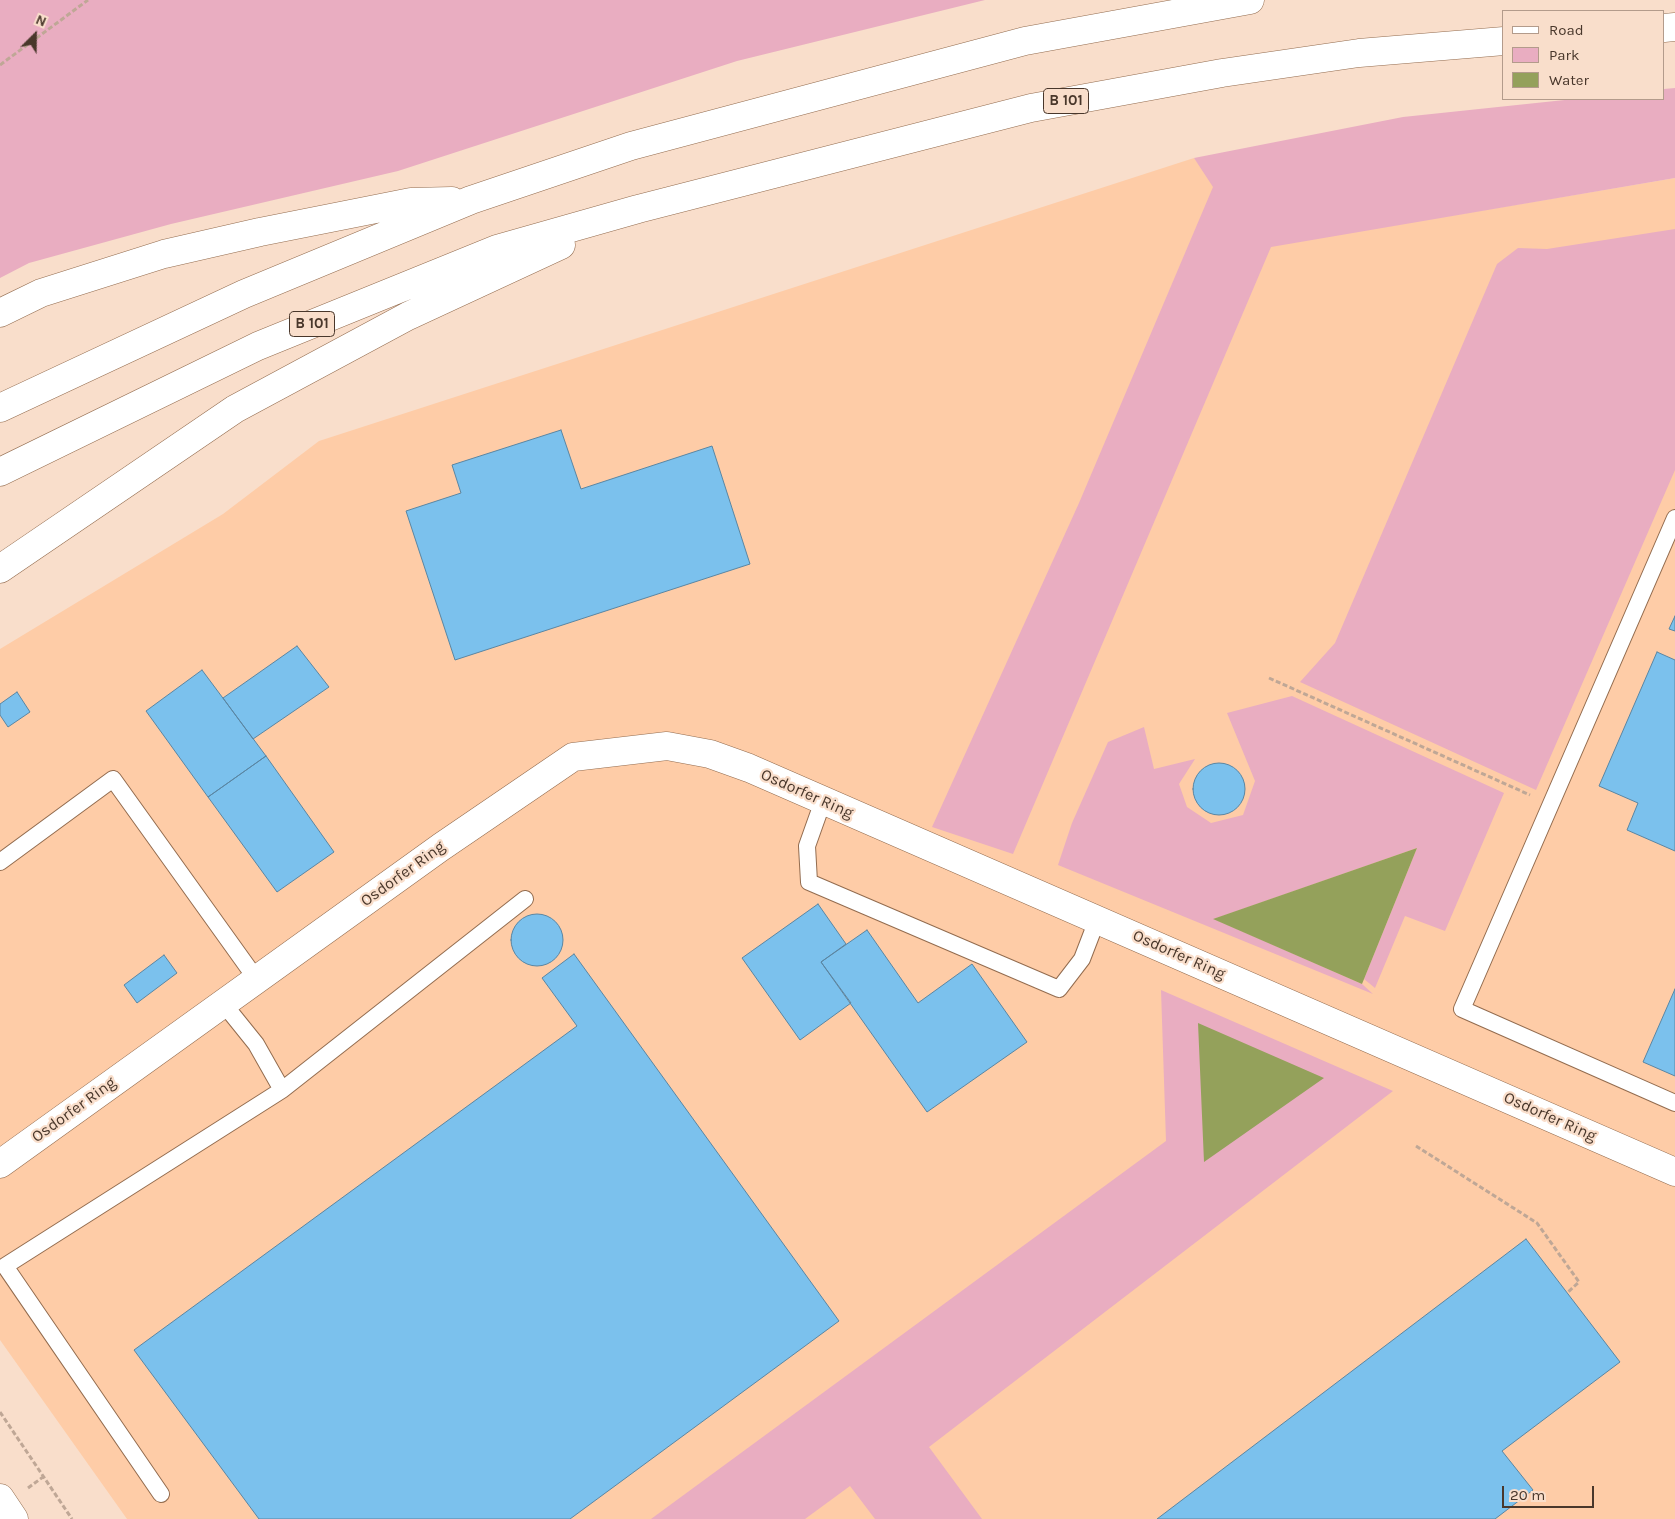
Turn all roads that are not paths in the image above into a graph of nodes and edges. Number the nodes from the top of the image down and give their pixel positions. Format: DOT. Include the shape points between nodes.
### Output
graph roads {
  1 [pos="1250,0"];
  2 [pos="1502,41"];
  3 [pos="471,200"];
  4 [pos="638,209"];
  5 [pos="0,313"];
  6 [pos="0,408"];
  7 [pos="0,472"];
  8 [pos="1675,518"];
  9 [pos="0,569"];
  10 [pos="823,801"];
  11 [pos="0,862"];
  12 [pos="525,899"];
  13 [pos="1097,920"];
  14 [pos="257,980"];
  15 [pos="223,1003"];
  16 [pos="282,1090"];
  17 [pos="1675,1103"];
  18 [pos="0,1164"];
  19 [pos="1675,1172"];
  20 [pos="161,1494"];
  21 [pos="0,1498"];
  22 [pos="14,1519"];
  1 -- 3 [label="main road" via="1025,41 631,146"];
  2 -- 4 [label="main road, B 101" via="1359,53 1222,73 1031,108"];
  3 -- 5 [label="main road" via="410,202 164,254 41,293"];
  3 -- 6 [label="main road" via="244,294"];
  4 -- 7 [label="main road, B 101" via="497,249 258,346"];
  4 -- 9 [label="main road" via="408,316 235,409"];
  8 -- 17 [label="lane" via="1462,1010"];
  10 -- 13 [label="main road, Osdorfer Ring"];
  10 -- 13 [label="lane" via="807,846 809,882 1059,989 1082,958"];
  10 -- 14 [label="main road, Osdorfer Ring" via="710,754 666,746 573,757 441,847"];
  11 -- 14 [label="lane" via="113,779"];
  12 -- 16 [label="lane"];
  13 -- 19 [label="main road, Osdorfer Ring"];
  14 -- 15 [label="main road, Osdorfer Ring"];
  15 -- 16 [label="lane" via="256,1044"];
  15 -- 18 [label="main road, Osdorfer Ring"];
  16 -- 20 [label="lane" via="5,1266"];
  21 -- 22 [label="main road"];
}
